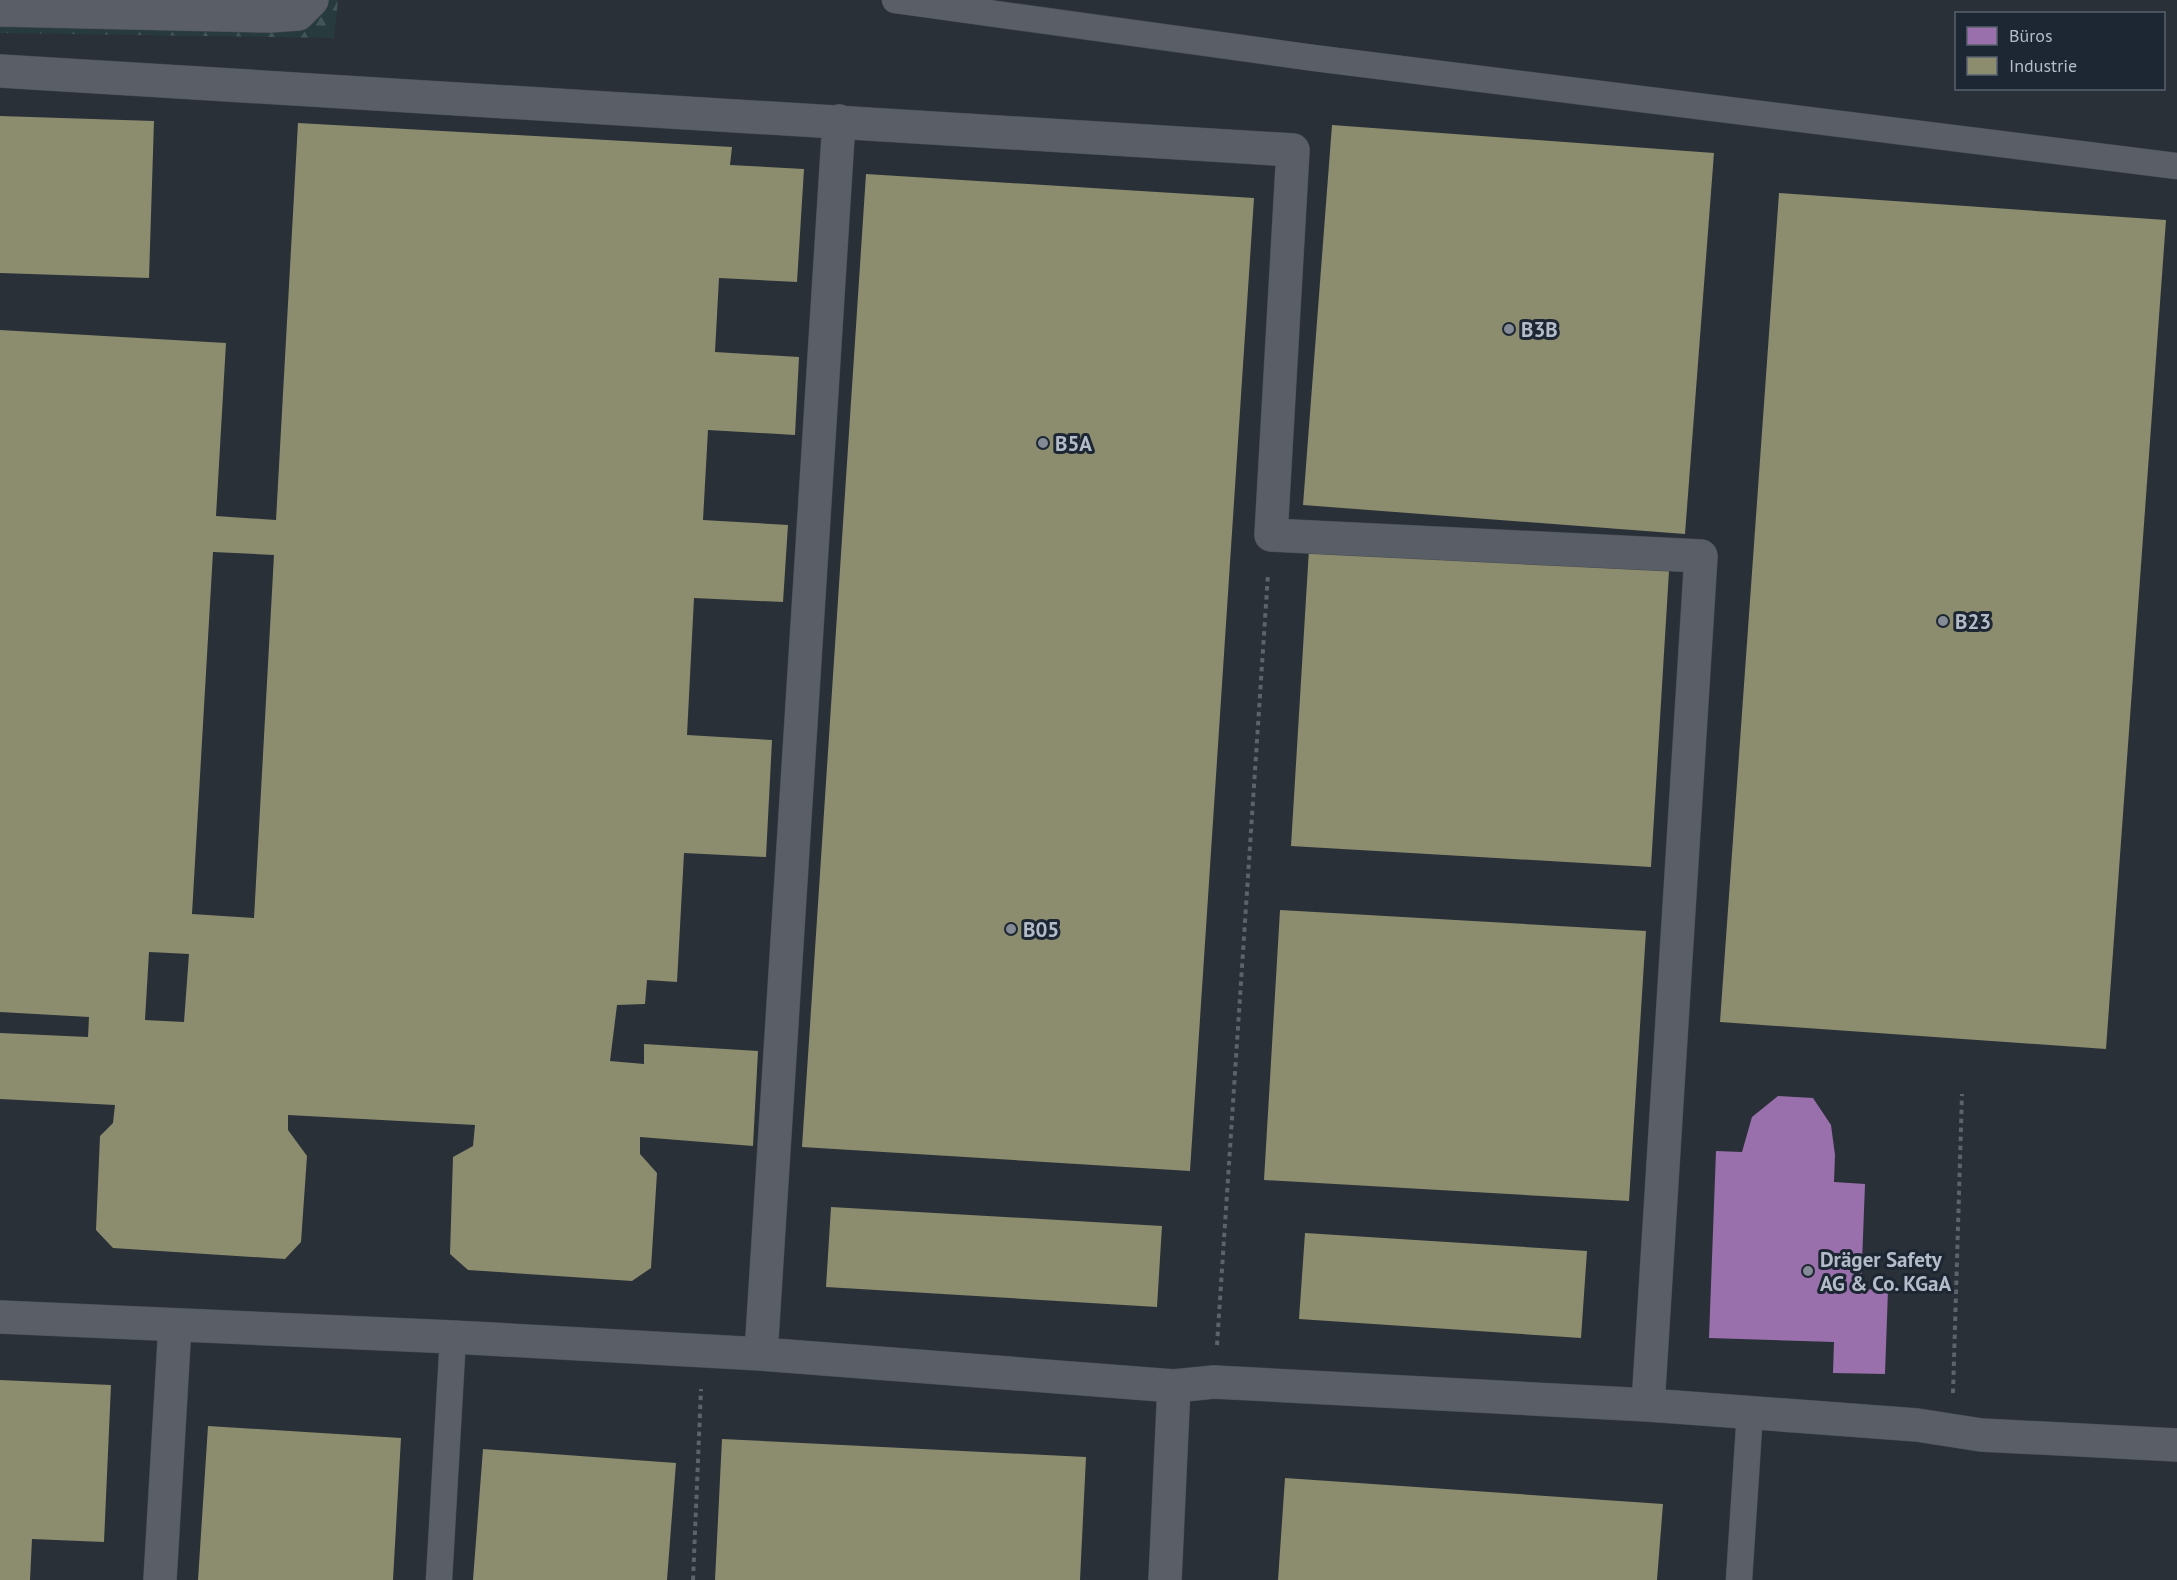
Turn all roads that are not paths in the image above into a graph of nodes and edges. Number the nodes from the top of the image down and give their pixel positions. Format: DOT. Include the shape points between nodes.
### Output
graph roads {
  1 [pos="312,0"];
  2 [pos="895,0"];
  3 [pos="157,7"];
  4 [pos="0,10"];
  5 [pos="0,71"];
  6 [pos="839,121"];
  7 [pos="2177,166"];
  8 [pos="0,1317"];
  9 [pos="175,1325"];
  10 [pos="453,1337"];
  11 [pos="761,1354"];
  12 [pos="1174,1386"];
  13 [pos="1648,1406"];
  14 [pos="1750,1412"];
  15 [pos="2177,1445"];
  16 [pos="160,1580"];
  17 [pos="439,1580"];
  18 [pos="1165,1580"];
  19 [pos="1739,1580"];
  1 -- 3 [label="street" via="298,14 270,16"];
  2 -- 7 [label="lane" via="1314,58"];
  3 -- 4 [label="street"];
  5 -- 6 [label="street"];
  6 -- 11 [label="street"];
  6 -- 13 [label="street" via="1293,150 1271,535 1701,556"];
  8 -- 9 [label="street"];
  9 -- 10 [label="street"];
  9 -- 16 [label="street"];
  10 -- 11 [label="street"];
  10 -- 17 [label="lane"];
  11 -- 12 [label="street"];
  12 -- 13 [label="street" via="1214,1382"];
  12 -- 18 [label="street"];
  13 -- 14 [label="street"];
  14 -- 15 [label="street" via="1917,1425 1981,1435"];
  14 -- 19 [label="lane"];
}
